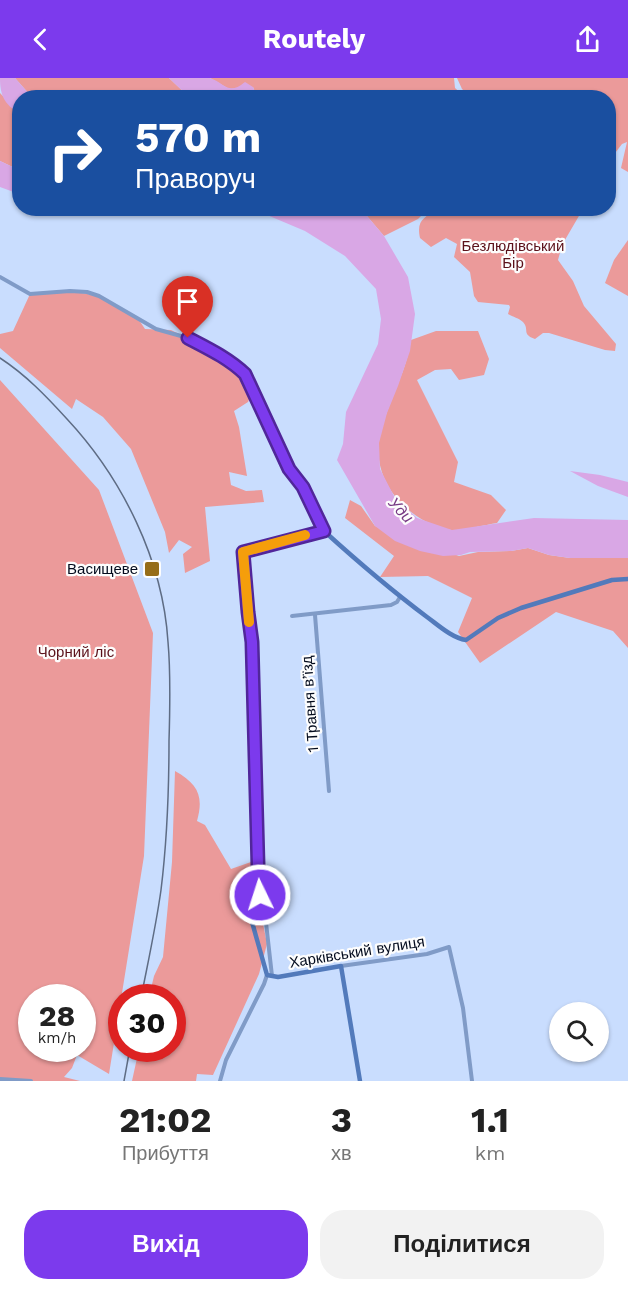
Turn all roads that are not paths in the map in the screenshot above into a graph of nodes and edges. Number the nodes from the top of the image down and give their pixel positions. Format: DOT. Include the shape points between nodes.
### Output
graph roads {
  1 [pos="0,278"];
  2 [pos="324,531"];
  3 [pos="628,579"];
  4 [pos="400,597"];
  5 [pos="315,615"];
  6 [pos="292,616"];
  7 [pos="329,791"];
  8 [pos="256,876"];
  9 [pos="341,966"];
  10 [pos="269,976"];
  11 [pos="0,1079"];
  12 [pos="32,1081"];
  13 [pos="220,1081"];
  14 [pos="360,1081"];
  15 [pos="472,1081"];
  1 -- 2 [label="street" via="30,294 70,291 99,296 156,329 188,338 233,363 245,374 289,469 303,487"];
  2 -- 4 [label="street"];
  2 -- 8 [label="street" via="243,552 252,642"];
  3 -- 4 [label="street" via="612,580 521,608 466,640"];
  4 -- 5 [label="street" via="391,605"];
  5 -- 6 [label="street"];
  5 -- 7 [label="street, 1 Травня в’їзд"];
  8 -- 10 [label="street" via="271,955"];
  8 -- 10 [label="street" via="252,922"];
  9 -- 10 [label="street, Харківський вулиця"];
  9 -- 14 [label="street"];
  9 -- 15 [label="street, Харківський вулиця" via="427,954 449,947 463,1008"];
  10 -- 13 [label="street" via="226,1060"];
  11 -- 12 [label="street"];
}
